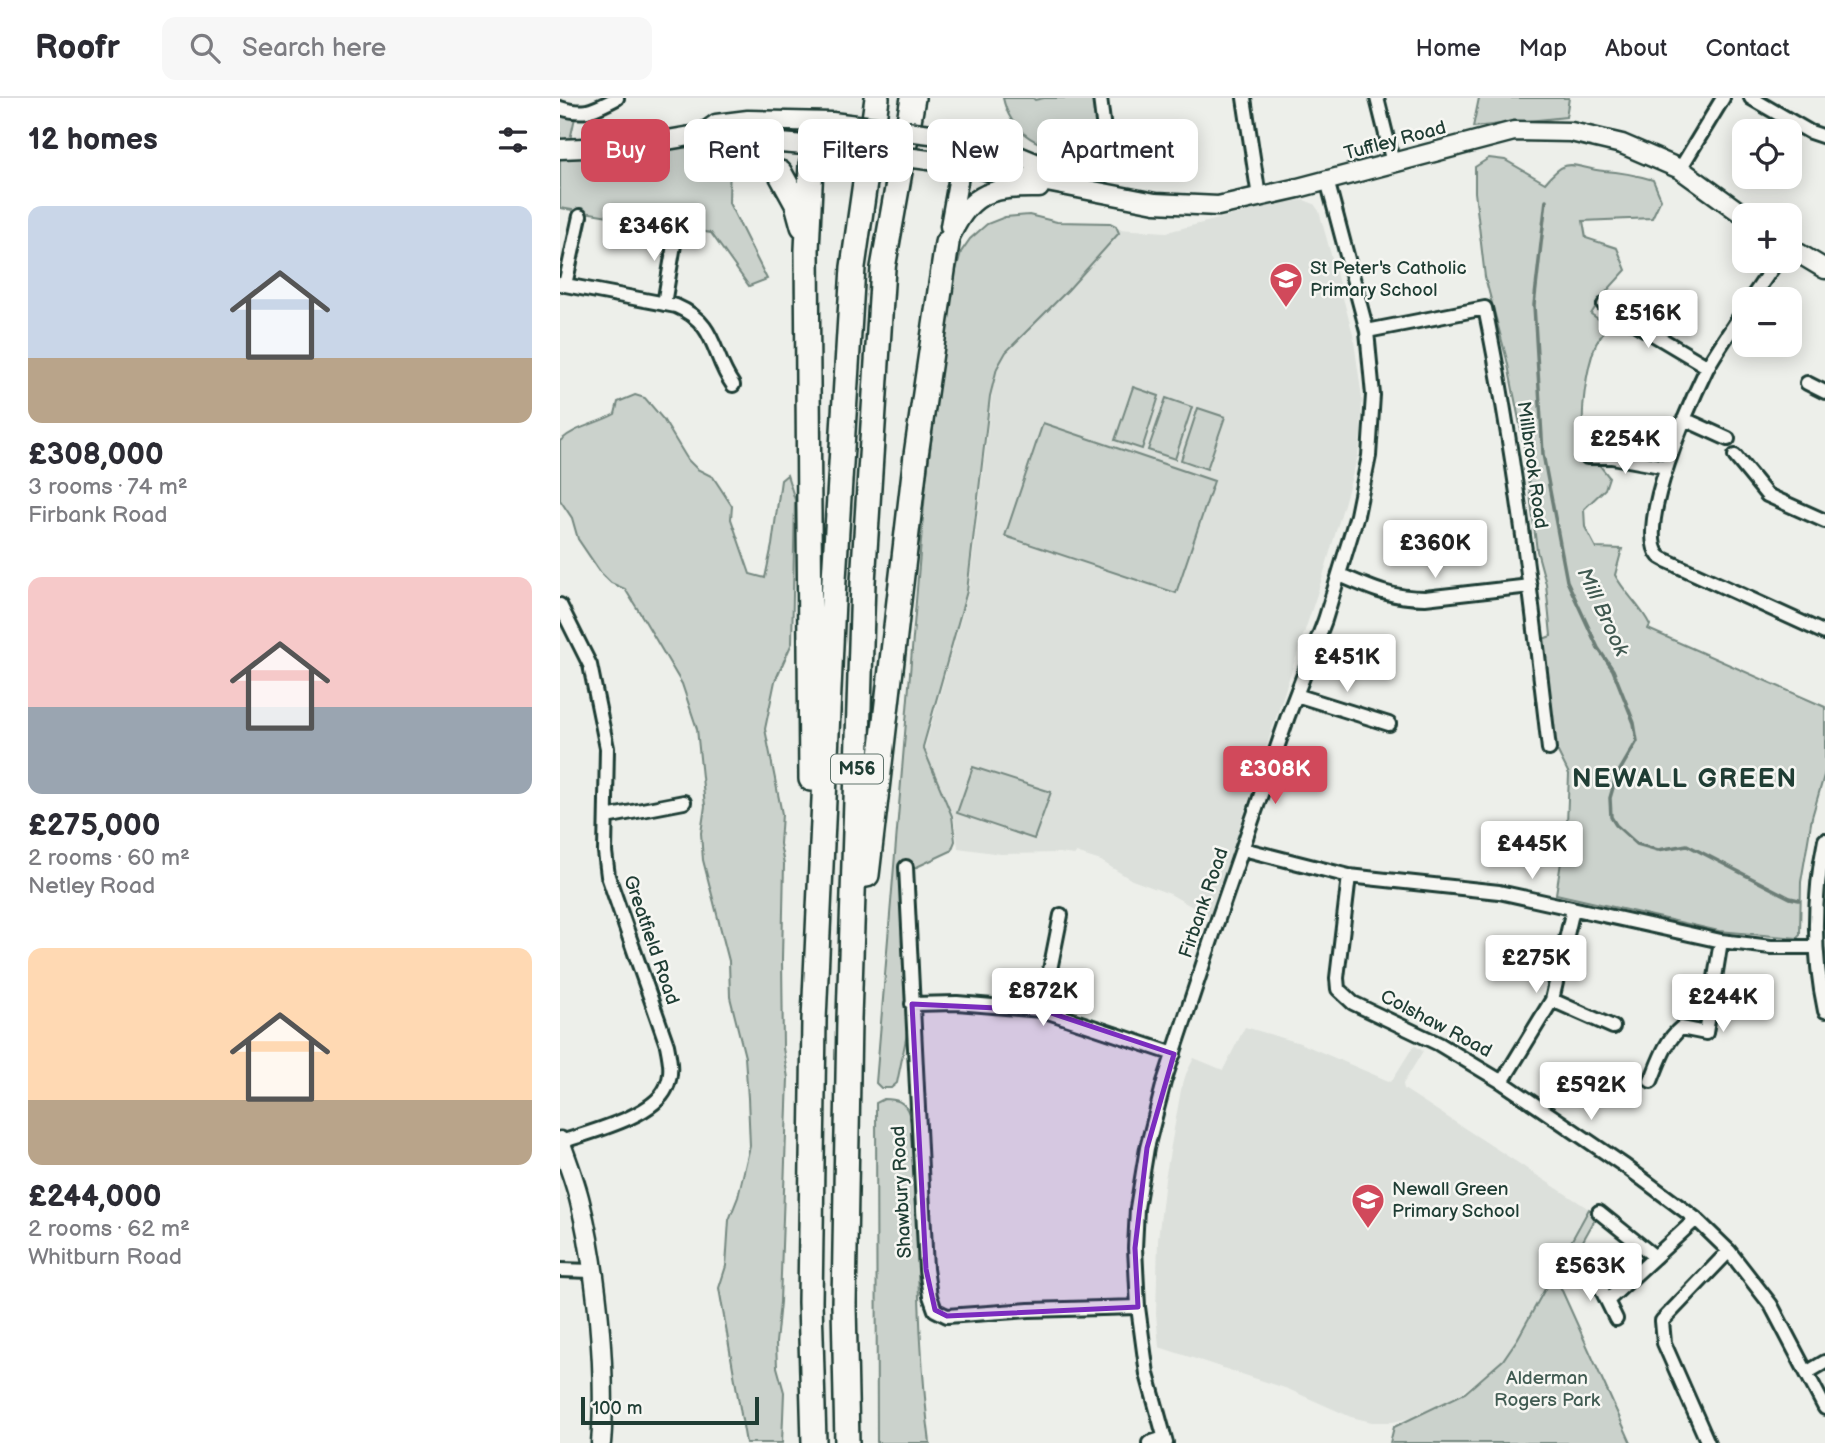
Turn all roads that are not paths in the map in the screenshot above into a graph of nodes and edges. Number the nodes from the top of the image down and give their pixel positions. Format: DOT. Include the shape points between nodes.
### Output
graph roads {
  1 [pos="617,98"];
  2 [pos="877,98"];
  3 [pos="913,98"];
  4 [pos="1100,98"];
  5 [pos="1244,98"];
  6 [pos="1377,98"];
  7 [pos="1723,98"];
  8 [pos="1751,98"];
  9 [pos="560,107"];
  10 [pos="1103,119"];
  11 [pos="1825,137"];
  12 [pos="684,141"];
  13 [pos="560,149"];
  14 [pos="1023,157"];
  15 [pos="1393,163"];
  16 [pos="1680,169"];
  17 [pos="1023,173"];
  18 [pos="784,180"];
  19 [pos="1327,180"];
  20 [pos="814,182"];
  21 [pos="948,182"];
  22 [pos="1092,191"];
  23 [pos="1259,197"];
  24 [pos="1732,207"];
  25 [pos="580,216"];
  26 [pos="677,227"];
  27 [pos="947,243"];
  28 [pos="807,250"];
  29 [pos="1802,255"];
  30 [pos="1825,269"];
  31 [pos="562,285"];
  32 [pos="663,304"];
  33 [pos="1604,305"];
  34 [pos="1732,329"];
  35 [pos="1367,331"];
  36 [pos="1708,367"];
  37 [pos="1807,383"];
  38 [pos="733,385"];
  39 [pos="1825,392"];
  40 [pos="1684,419"];
  41 [pos="1728,439"];
  42 [pos="1735,456"];
  43 [pos="1587,457"];
  44 [pos="1666,467"];
  45 [pos="1825,522"];
  46 [pos="1340,575"];
  47 [pos="1530,586"];
  48 [pos="560,606"];
  49 [pos="1825,633"];
  50 [pos="1296,695"];
  51 [pos="1389,724"];
  52 [pos="1549,749"];
  53 [pos="684,802"];
  54 [pos="606,817"];
  55 [pos="1825,840"];
  56 [pos="1243,849"];
  57 [pos="906,867"];
  58 [pos="1349,876"];
  59 [pos="1573,909"];
  60 [pos="1062,915"];
  61 [pos="1721,941"];
  62 [pos="1815,947"];
  63 [pos="1552,1000"];
  64 [pos="912,1004"];
  65 [pos="1042,1010"];
  66 [pos="1825,1012"];
  67 [pos="814,1020"];
  68 [pos="849,1020"];
  69 [pos="1613,1027"];
  70 [pos="1174,1054"];
  71 [pos="1651,1081"];
  72 [pos="1502,1082"];
  73 [pos="560,1141"];
  74 [pos="1599,1212"];
  75 [pos="1696,1219"];
  76 [pos="1729,1251"];
  77 [pos="1655,1257"];
  78 [pos="560,1270"];
  79 [pos="592,1271"];
  80 [pos="1594,1274"];
  81 [pos="1607,1301"];
  82 [pos="1138,1307"];
  83 [pos="1616,1319"];
  84 [pos="1825,1362"];
  85 [pos="1808,1372"];
  86 [pos="1825,1408"];
  87 [pos="1165,1440"];
  88 [pos="601,1443"];
  89 [pos="814,1443"];
  90 [pos="847,1443"];
  91 [pos="1149,1443"];
  92 [pos="1708,1443"];
  1 -- 9 [label="street" via="590,112"];
  2 -- 67 [label="highway, M56" via="853,267"];
  3 -- 68 [label="highway, M56" via="883,268 863,582"];
  4 -- 10 [label="street"];
  5 -- 23 [label="street"];
  6 -- 15 [label="street"];
  7 -- 16 [label="street"];
  8 -- 11 [label="street"];
  12 -- 13 [label="street"];
  14 -- 22 [label="street"];
  15 -- 16 [label="street, Tuffley Road" via="1514,131 1571,132 1622,144"];
  15 -- 19 [label="street, Tuffley Road"];
  16 -- 24 [label="street, Tuffley Road"];
  17 -- 22 [label="street"];
  18 -- 28 [label="highway, M56" via="797,204"];
  19 -- 23 [label="street, Tuffley Road"];
  19 -- 35 [label="street, Firbank Road"];
  20 -- 28 [label="highway, M56"];
  21 -- 27 [label="street"];
  22 -- 23 [label="street, Tuffley Road" via="1184,206"];
  22 -- 27 [label="street" via="1006,188 985,194 966,208"];
  25 -- 31 [label="street"];
  26 -- 32 [label="street"];
  27 -- 68 [label="highway, M56" via="916,455"];
  28 -- 67 [label="highway, M56"];
  29 -- 30 [label="street"];
  31 -- 32 [label="street"];
  32 -- 38 [label="street" via="690,313 704,327"];
  33 -- 36 [label="street"];
  34 -- 36 [label="street"];
  35 -- 46 [label="street, Firbank Road" via="1373,395 1369,456"];
  35 -- 47 [label="street, Millbrook Road" via="1485,308"];
  36 -- 40 [label="street"];
  37 -- 39 [label="street"];
  40 -- 41 [label="street"];
  40 -- 44 [label="street"];
  42 -- 45 [label="street" via="1767,495"];
  43 -- 44 [label="street"];
  44 -- 49 [label="street" via="1653,533 1659,556"];
  46 -- 47 [label="street" via="1384,594 1409,598"];
  46 -- 50 [label="street, Firbank Road"];
  47 -- 52 [label="street, Millbrook Road"];
  48 -- 54 [label="street, Greatfield Road" via="590,665 607,748"];
  50 -- 51 [label="street"];
  50 -- 56 [label="street, Firbank Road"];
  53 -- 54 [label="street"];
  54 -- 73 [label="street, Greatfield Road" via="608,876 667,1045 670,1077 665,1091 640,1113"];
  55 -- 62 [label="street"];
  56 -- 58 [label="street"];
  56 -- 70 [label="street, Firbank Road"];
  57 -- 64 [label="street, Shawbury Road"];
  58 -- 59 [label="street" via="1499,892"];
  58 -- 72 [label="street, Colshaw Road" via="1338,989 1353,1003 1439,1044"];
  59 -- 61 [label="street"];
  59 -- 63 [label="street"];
  60 -- 65 [label="street"];
  61 -- 62 [label="street"];
  61 -- 71 [label="street" via="1706,1033 1681,1028 1675,1032"];
  62 -- 66 [label="street"];
  63 -- 69 [label="street"];
  63 -- 72 [label="street"];
  64 -- 65 [label="street"];
  64 -- 82 [label="street, Shawbury Road" via="926,1269 935,1310 947,1316"];
  65 -- 70 [label="street"];
  67 -- 89 [label="highway, M56" via="810,1302"];
  68 -- 90 [label="highway, M56" via="844,1305"];
  70 -- 82 [label="street, Firbank Road" via="1147,1148 1137,1208"];
  72 -- 75 [label="street, Colshaw Road"];
  73 -- 79 [label="street" via="580,1202"];
  74 -- 77 [label="street"];
  75 -- 76 [label="street, Colshaw Road"];
  75 -- 77 [label="street"];
  76 -- 85 [label="street, Colshaw Road" via="1771,1305"];
  76 -- 92 [label="street" via="1662,1321 1664,1343"];
  77 -- 81 [label="street"];
  78 -- 79 [label="street"];
  79 -- 88 [label="street"];
  80 -- 81 [label="street"];
  81 -- 83 [label="street"];
  82 -- 87 [label="street, Firbank Road" via="1147,1374"];
  84 -- 85 [label="street"];
  85 -- 86 [label="street, Colshaw Road"];
  87 -- 91 [label="street"];
}
